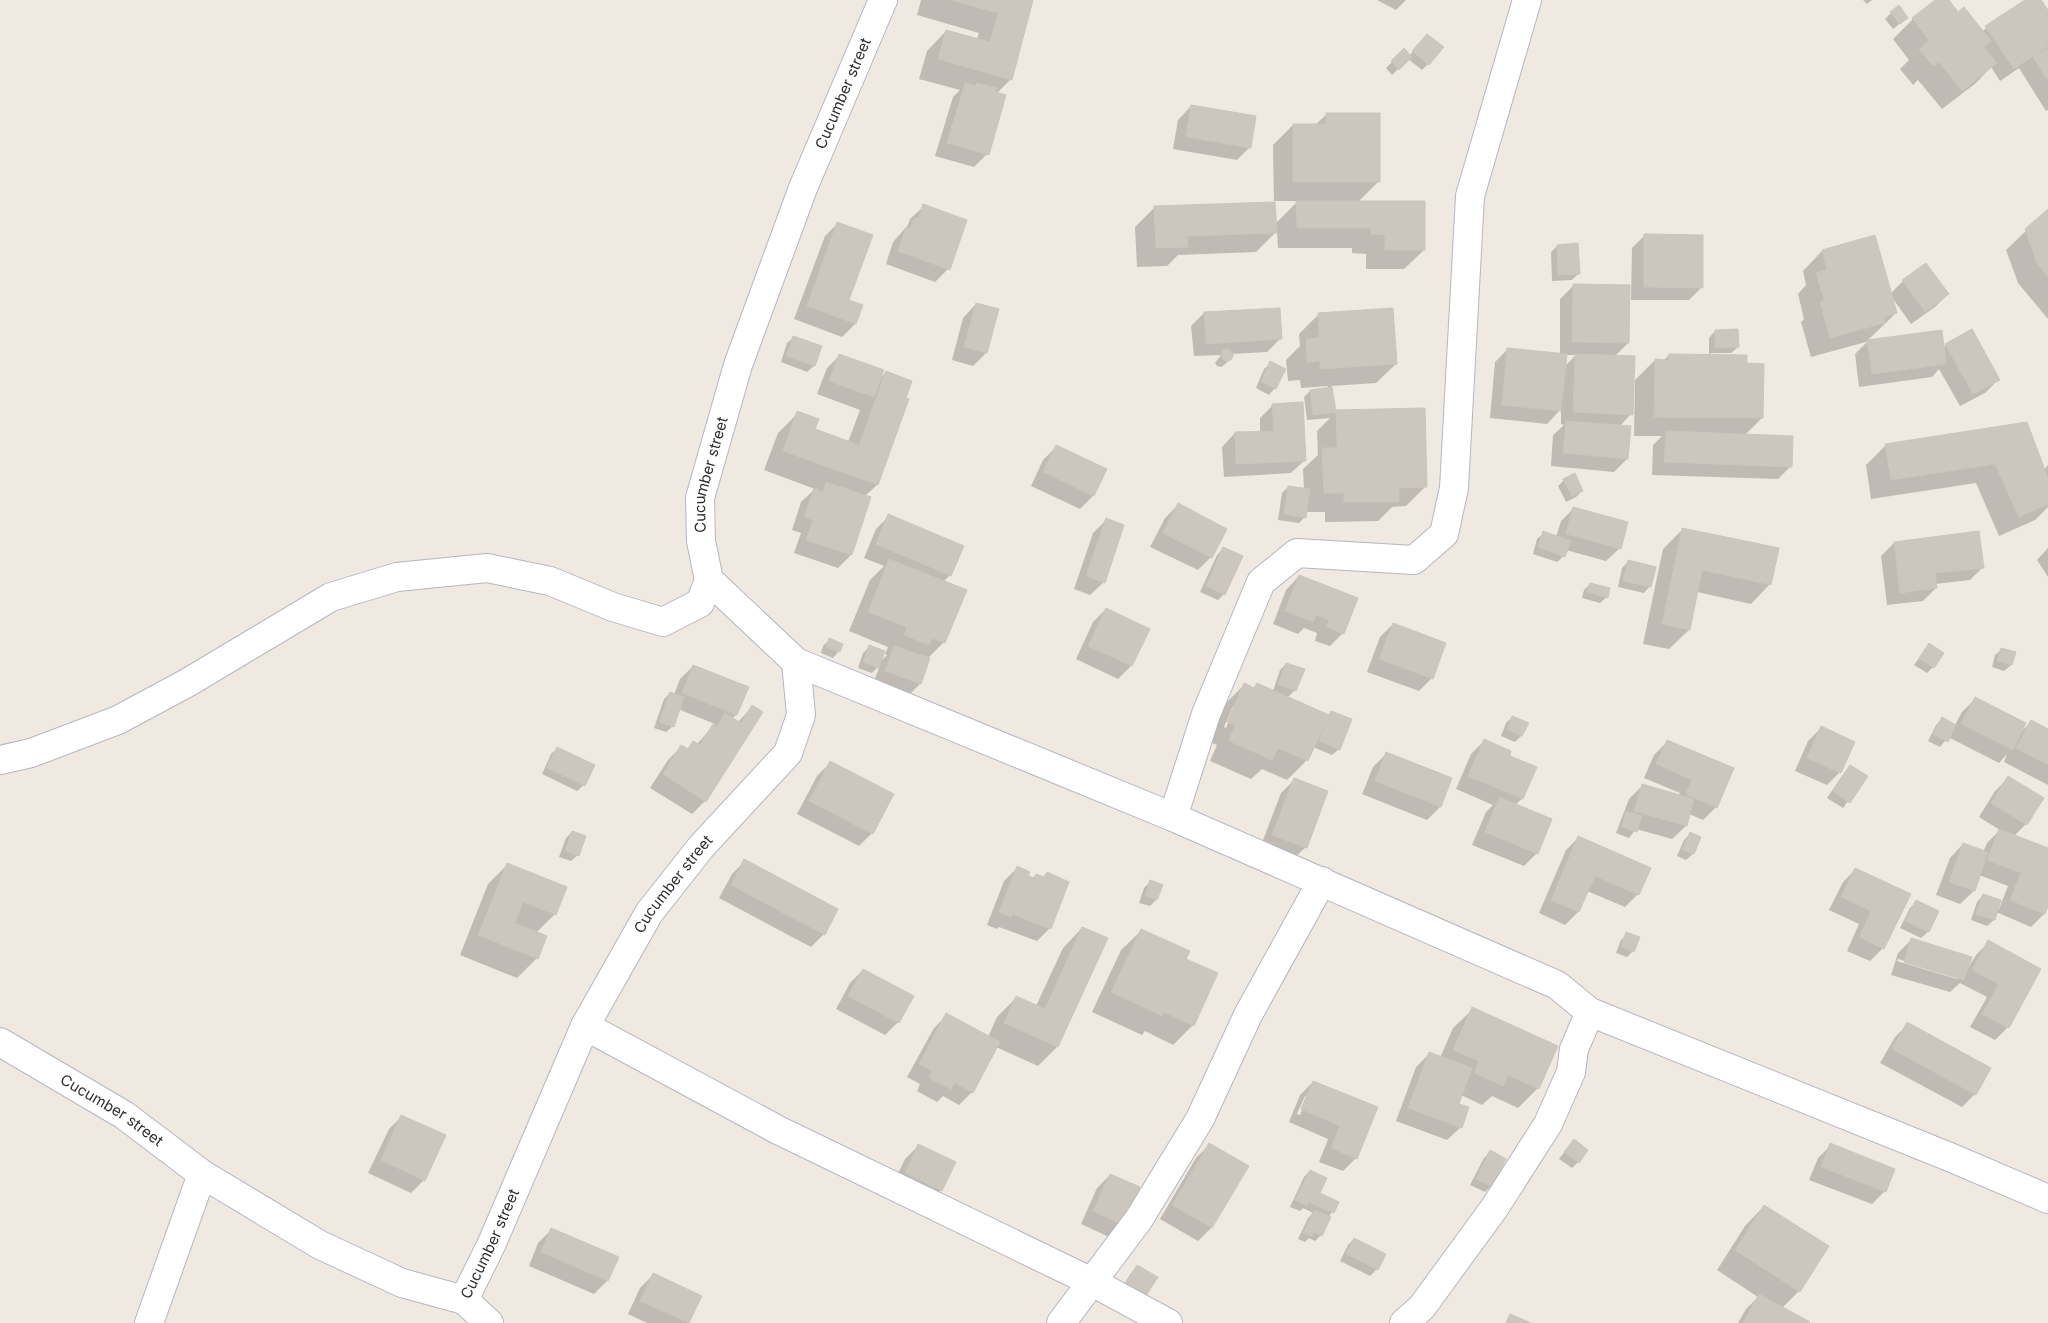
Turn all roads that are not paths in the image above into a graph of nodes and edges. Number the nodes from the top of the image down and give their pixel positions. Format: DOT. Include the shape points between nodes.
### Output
graph roads {
  1 [pos="883,0"];
  2 [pos="1527,0"];
  3 [pos="708,580"];
  4 [pos="796,662"];
  5 [pos="0,760"];
  6 [pos="1172,817"];
  7 [pos="1322,881"];
  8 [pos="1590,1012"];
  9 [pos="585,1026"];
  10 [pos="0,1042"];
  11 [pos="202,1174"];
  12 [pos="2048,1199"];
  13 [pos="1092,1282"];
  14 [pos="464,1300"];
  15 [pos="149,1323"];
  16 [pos="489,1323"];
  17 [pos="1061,1323"];
  18 [pos="1168,1323"];
  19 [pos="1404,1323"];
  1 -- 3 [label="street, Cucumber street" via="803,188 738,365 700,498 701,541"];
  2 -- 6 [label="street" via="1470,196 1454,488 1444,534 1414,560 1296,553 1261,582 1206,714"];
  3 -- 4 [label="street"];
  3 -- 5 [label="street" via="700,603 663,622 613,607 550,581 487,568 397,577 331,597 118,720 31,753"];
  4 -- 6 [label="street"];
  4 -- 9 [label="street, Cucumber street" via="801,715 788,753 701,847 649,912"];
  6 -- 7 [label="street"];
  7 -- 8 [label="street" via="1557,985"];
  7 -- 13 [label="street" via="1248,1015 1200,1119 1139,1219"];
  8 -- 12 [label="street"];
  8 -- 19 [label="street" via="1574,1049 1571,1072 1548,1124 1495,1208 1422,1307"];
  9 -- 13 [label="street" via="778,1130"];
  9 -- 14 [label="street, Cucumber street" via="492,1243"];
  10 -- 11 [label="street, Cucumber street" via="124,1115"];
  11 -- 14 [label="street, Cucumber street" via="320,1245 402,1283"];
  11 -- 15 [label="street"];
  13 -- 17 [label="street"];
  13 -- 18 [label="street"];
  14 -- 16 [label="street"];
}
